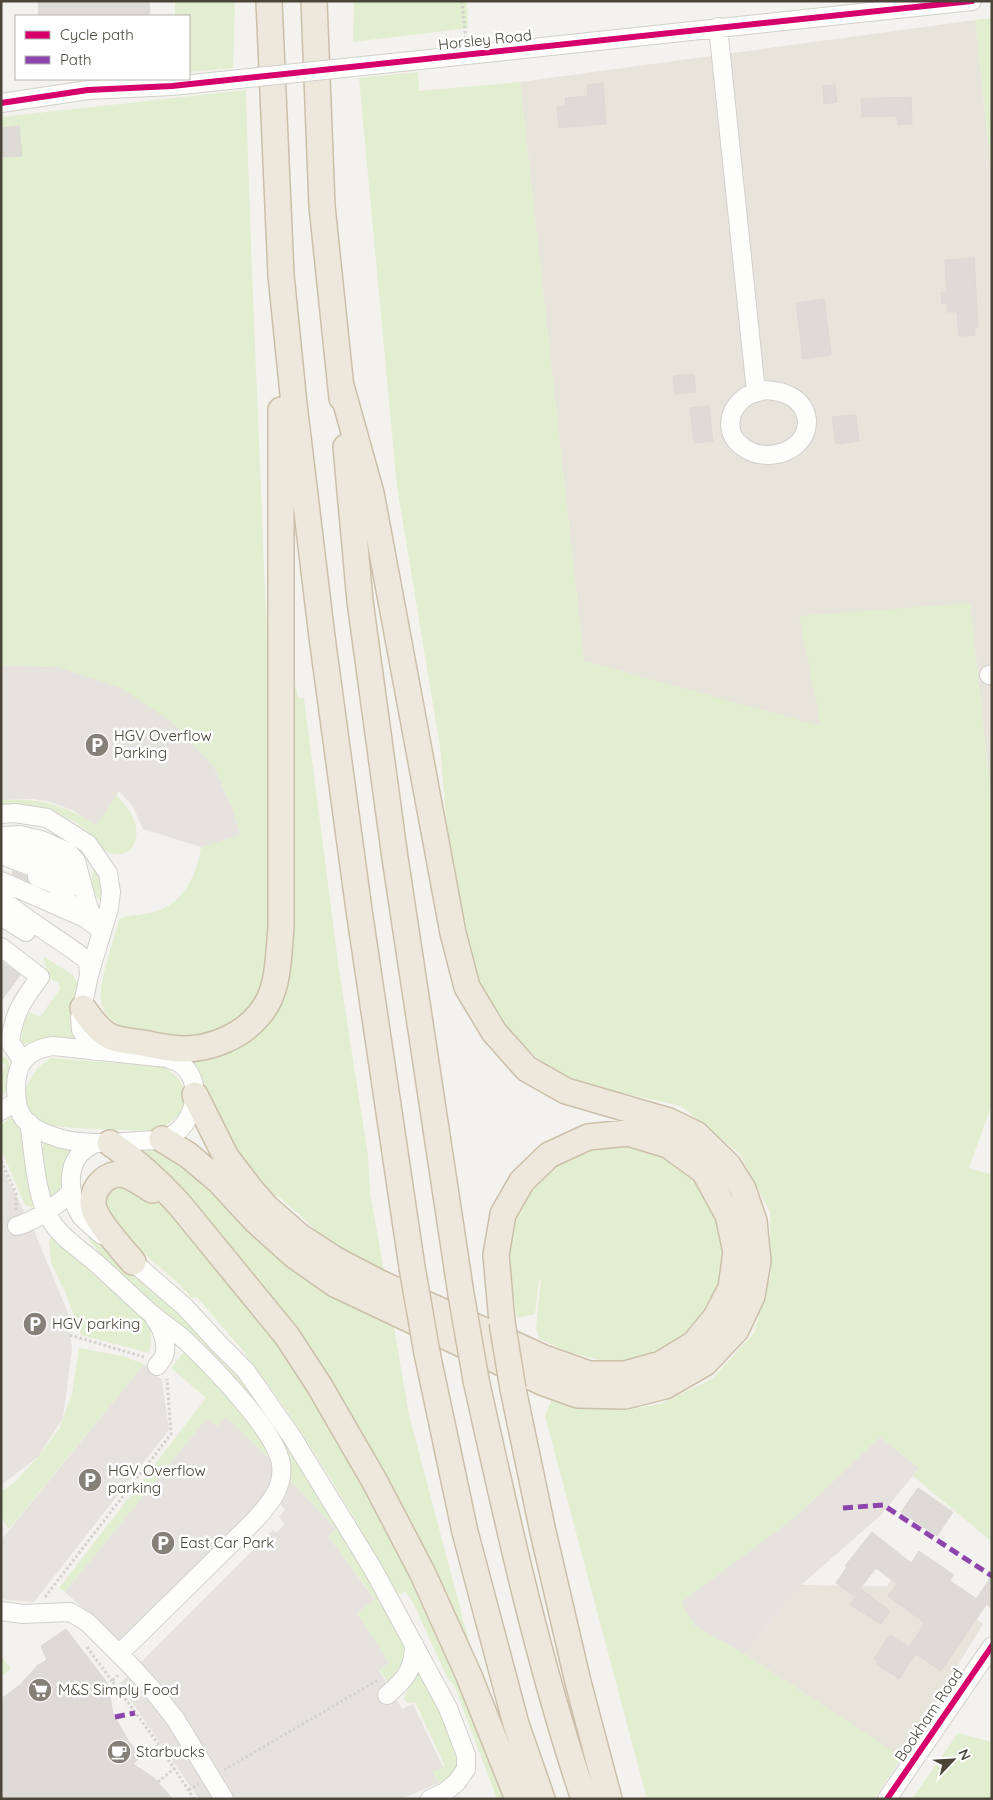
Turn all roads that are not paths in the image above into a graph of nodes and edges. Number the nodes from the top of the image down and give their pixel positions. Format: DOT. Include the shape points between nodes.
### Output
graph roads {
  1 [pos="269,1"];
  2 [pos="314,1"];
  3 [pos="972,1"];
  4 [pos="718,27"];
  5 [pos="1,103"];
  6 [pos="281,275"];
  7 [pos="340,382"];
  8 [pos="756,392"];
  9 [pos="1,814"];
  10 [pos="1,836"];
  11 [pos="1,846"];
  12 [pos="1,855"];
  13 [pos="1,866"];
  14 [pos="1,872"];
  15 [pos="1,881"];
  16 [pos="1,898"];
  17 [pos="1,916"];
  18 [pos="88,916"];
  19 [pos="1,947"];
  20 [pos="91,968"];
  21 [pos="83,1008"];
  22 [pos="94,1051"];
  23 [pos="23,1062"];
  24 [pos="195,1095"];
  25 [pos="9,1107"];
  26 [pos="29,1123"];
  27 [pos="162,1139"];
  28 [pos="102,1143"];
  29 [pos="73,1196"];
  30 [pos="46,1212"];
  31 [pos="195,1224"];
  32 [pos="17,1226"];
  33 [pos="133,1262"];
  34 [pos="97,1263"];
  35 [pos="149,1312"];
  36 [pos="157,1366"];
  37 [pos="1,1612"];
  38 [pos="414,1644"];
  39 [pos="992,1646"];
  40 [pos="125,1659"];
  41 [pos="387,1695"];
  42 [pos="224,1799"];
  43 [pos="430,1799"];
  44 [pos="518,1799"];
  45 [pos="542,1799"];
  46 [pos="584,1799"];
  47 [pos="609,1799"];
  48 [pos="887,1799"];
  1 -- 6 [label="highway"];
  2 -- 7 [label="highway" via="322,206"];
  3 -- 4 [label="street, Horsley Road"];
  4 -- 5 [label="street, Horsley Road, bridge" via="172,86 88,90"];
  4 -- 8 [label="street"];
  6 -- 21 [label="highway" via="281,927 274,987 259,1016 244,1029 210,1046 194,1049 117,1039 96,1026"];
  6 -- 45 [label="highway, bridge" via="323,646 412,1267 465,1532 516,1724"];
  7 -- 27 [label="highway" via="371,493 454,933 468,987 494,1032 527,1069 566,1091 669,1121 696,1134 728,1165 743,1189 754,1222 758,1262 752,1296 736,1330 705,1363 665,1386 625,1396 578,1395 544,1383 335,1284 295,1256 256,1221 219,1180"];
  7 -- 46 [label="highway, bridge" via="361,611 461,1294 476,1380 510,1531"];
  8 -- 8 [label="street" via="784,392 801,403 807,424 804,435 790,449 762,455 753,453 736,441 730,427 732,411"];
  9 -- 18 [label="street" via="47,818 88,844 108,873 110,892 109,908"];
  10 -- 18 [label="street" via="20,835 41,840 68,852 76,861"];
  11 -- 18 [label="street" via="26,849 62,866 74,879"];
  12 -- 18 [label="street" via="57,876"];
  13 -- 18 [label="street" via="55,884"];
  14 -- 18 [label="street"];
  15 -- 18 [label="street"];
  16 -- 20 [label="street" via="41,930 74,949"];
  17 -- 20 [label="street" via="76,963"];
  18 -- 20 [label="street"];
  19 -- 23 [label="street" via="40,977 22,1001 13,1023 10,1042"];
  20 -- 21 [label="street"];
  21 -- 22 [label="street" via="81,1030"];
  22 -- 23 [label="street" via="53,1046 40,1048"];
  22 -- 24 [label="street" via="167,1058 178,1062 186,1069"];
  23 -- 25 [label="street"];
  24 -- 27 [label="street" via="186,1122"];
  24 -- 47 [label="highway, bridge" via="226,1157 261,1202 299,1236 378,1282 544,1358 589,1374 625,1374 661,1364 694,1344 716,1317 731,1288 736,1252 728,1215 704,1171 668,1144 628,1132 588,1138 549,1154 522,1181 502,1214 496,1255 502,1322 513,1390 578,1682"];
  25 -- 26 [label="street"];
  26 -- 28 [label="street" via="51,1136"];
  26 -- 30 [label="street" via="38,1186"];
  27 -- 28 [label="street"];
  28 -- 29 [label="street" via="78,1157 73,1167"];
  28 -- 31 [label="highway" via="124,1152 165,1188"];
  29 -- 30 [label="street"];
  29 -- 33 [label="street" via="81,1215"];
  29 -- 34 [label="street" via="78,1224"];
  30 -- 32 [label="street"];
  30 -- 34 [label="street" via="65,1238"];
  31 -- 33 [label="highway" via="136,1180 121,1174 110,1176 96,1189 92,1198 94,1210"];
  31 -- 44 [label="highway" via="304,1360 375,1482 423,1574 457,1649"];
  33 -- 38 [label="street" via="185,1307 266,1396 347,1525"];
  34 -- 35 [label="street"];
  35 -- 36 [label="street" via="165,1339 164,1356"];
  35 -- 40 [label="street" via="186,1342 247,1405 276,1448 281,1464 278,1492"];
  37 -- 40 [label="street" via="70,1612 87,1622"];
  38 -- 41 [label="street" via="409,1673"];
  38 -- 43 [label="street" via="448,1708 466,1754 466,1769 457,1782"];
  39 -- 48 [label="street, Bookham Road"];
  40 -- 42 [label="street" via="176,1720"];
}
